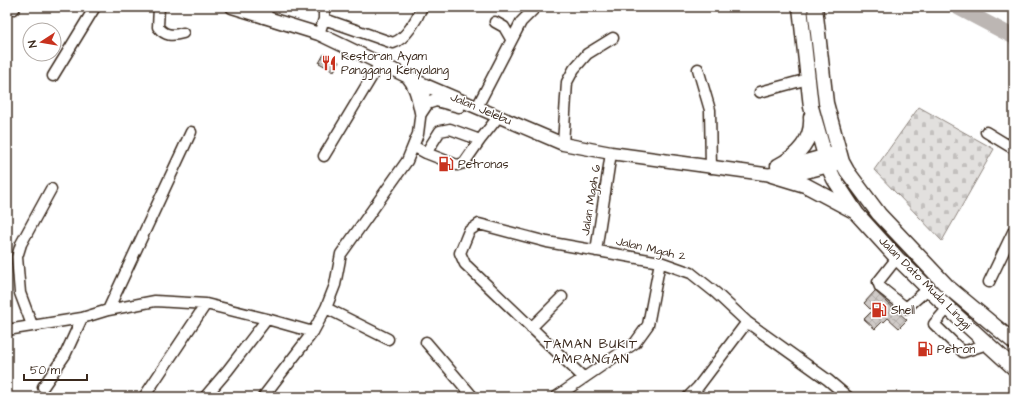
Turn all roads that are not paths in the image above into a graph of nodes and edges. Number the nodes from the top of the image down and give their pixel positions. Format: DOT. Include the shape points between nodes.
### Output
graph roads {
  1 [pos="95,7"];
  2 [pos="159,7"];
  3 [pos="324,7"];
  4 [pos="422,7"];
  5 [pos="536,7"];
  6 [pos="234,8"];
  7 [pos="800,11"];
  8 [pos="266,12"];
  9 [pos="815,14"];
  10 [pos="324,19"];
  11 [pos="495,22"];
  12 [pos="183,34"];
  13 [pos="319,34"];
  14 [pos="613,38"];
  15 [pos="511,39"];
  16 [pos="380,63"];
  17 [pos="698,70"];
  18 [pos="53,76"];
  19 [pos="406,76"];
  20 [pos="808,79"];
  21 [pos="428,86"];
  22 [pos="760,92"];
  23 [pos="477,107"];
  24 [pos="811,107"];
  25 [pos="421,112"];
  26 [pos="494,114"];
  27 [pos="191,132"];
  28 [pos="986,132"];
  29 [pos="480,140"];
  30 [pos="563,144"];
  31 [pos="413,146"];
  32 [pos="1014,149"];
  33 [pos="426,153"];
  34 [pos="611,153"];
  35 [pos="324,156"];
  36 [pos="841,157"];
  37 [pos="826,161"];
  38 [pos="711,168"];
  39 [pos="775,171"];
  40 [pos="51,189"];
  41 [pos="858,214"];
  42 [pos="1014,230"];
  43 [pos="1010,250"];
  44 [pos="596,251"];
  45 [pos="896,258"];
  46 [pos="660,262"];
  47 [pos="989,282"];
  48 [pos="928,289"];
  49 [pos="562,298"];
  50 [pos="206,304"];
  51 [pos="326,308"];
  52 [pos="948,308"];
  53 [pos="108,310"];
  54 [pos="82,318"];
  55 [pos="267,319"];
  56 [pos="747,322"];
  57 [pos="32,326"];
  58 [pos="532,328"];
  59 [pos="7,330"];
  60 [pos="313,332"];
  61 [pos="388,339"];
  62 [pos="426,342"];
  63 [pos="1014,342"];
  64 [pos="987,344"];
  65 [pos="1014,368"];
  66 [pos="584,378"];
  67 [pos="43,387"];
  68 [pos="144,397"];
  69 [pos="206,397"];
  70 [pos="263,397"];
  71 [pos="473,397"];
  72 [pos="556,397"];
  73 [pos="688,397"];
  74 [pos="848,397"];
  1 -- 18 [label="street"];
  2 -- 12 [label="street" via="158,27 162,33 173,36"];
  3 -- 10 [label="street"];
  4 -- 10 [label="street" via="417,20 399,41 393,43"];
  5 -- 15 [label="street" via="521,22"];
  6 -- 8 [label="main road, Jalan Jelebu"];
  7 -- 20 [label="highway, Jalan Dato Muda Linggi"];
  8 -- 13 [label="main road, Jalan Jelebu"];
  9 -- 36 [label="highway, Jalan Dato Muda Linggi" via="826,103"];
  10 -- 13 [label="street"];
  11 -- 15 [label="street" via="504,27"];
  13 -- 16 [label="main road, Jalan Jelebu"];
  14 -- 30 [label="street" via="587,54 567,82"];
  15 -- 23 [label="street"];
  16 -- 19 [label="main road, Jalan Jelebu"];
  16 -- 35 [label="street"];
  17 -- 38 [label="street" via="710,110"];
  19 -- 21 [label="main road, Jalan Jelebu"];
  19 -- 25 [label="main road" via="412,82"];
  20 -- 22 [label="street"];
  20 -- 24 [label="highway, Jalan Dato Muda Linggi"];
  21 -- 23 [label="main road, Jalan Jelebu"];
  21 -- 25 [label="street"];
  23 -- 26 [label="main road, Jalan Jelebu"];
  24 -- 37 [label="highway, Jalan Dato Muda Linggi"];
  24 -- 39 [label="highway" via="809,136 802,149"];
  25 -- 26 [label="main road" via="427,103 436,100"];
  25 -- 31 [label="street" via="418,134"];
  26 -- 29 [label="street"];
  26 -- 30 [label="main road, Jalan Jelebu"];
  27 -- 53 [label="street"];
  28 -- 32 [label="street"];
  29 -- 33 [label="street" via="450,129 440,131"];
  29 -- 33 [label="street" via="464,163 457,165"];
  30 -- 34 [label="main road, Jalan Jelebu"];
  31 -- 33 [label="street"];
  31 -- 51 [label="street" via="407,161 341,254 335,285"];
  34 -- 38 [label="main road, Jalan Jelebu"];
  34 -- 44 [label="street, Jalan Mgah 6"];
  36 -- 37 [label="main road, Jalan Jelebu"];
  36 -- 63 [label="highway, Jalan Dato Muda Linggi" via="847,171 884,220 949,288"];
  37 -- 39 [label="main road, Jalan Jelebu" via="802,173"];
  37 -- 41 [label="highway, Jalan Dato Muda Linggi" via="834,179"];
  38 -- 39 [label="main road, Jalan Jelebu"];
  39 -- 41 [label="highway"];
  40 -- 57 [label="street" via="17,258 20,293"];
  41 -- 45 [label="highway, Jalan Dato Muda Linggi"];
  42 -- 43 [label="street"];
  43 -- 47 [label="street"];
  44 -- 46 [label="street, Jalan Mgah 2"];
  44 -- 58 [label="street, Jalan Mgah 2" via="547,242 479,224 469,231 460,252 465,264"];
  45 -- 48 [label="highway, Jalan Dato Muda Linggi"];
  45 -- 48 [label="street" via="878,282 880,287 906,308"];
  46 -- 56 [label="street, Jalan Mgah 2" via="692,272"];
  46 -- 66 [label="street" via="648,325 635,343"];
  48 -- 52 [label="highway, Jalan Dato Muda Linggi"];
  49 -- 58 [label="street"];
  50 -- 53 [label="street" via="155,302"];
  50 -- 55 [label="street"];
  50 -- 68 [label="street"];
  51 -- 60 [label="street"];
  51 -- 61 [label="street"];
  52 -- 64 [label="highway, Jalan Dato Muda Linggi"];
  52 -- 64 [label="street" via="934,324 963,352"];
  53 -- 54 [label="street"];
  54 -- 57 [label="street"];
  54 -- 67 [label="street" via="65,355"];
  55 -- 60 [label="street"];
  55 -- 69 [label="street"];
  56 -- 73 [label="street"];
  56 -- 74 [label="street, Jalan Mgah 2"];
  57 -- 59 [label="street"];
  58 -- 66 [label="street"];
  60 -- 70 [label="street"];
  62 -- 71 [label="street"];
  64 -- 65 [label="highway, Jalan Dato Muda Linggi"];
  66 -- 72 [label="street"];
}
